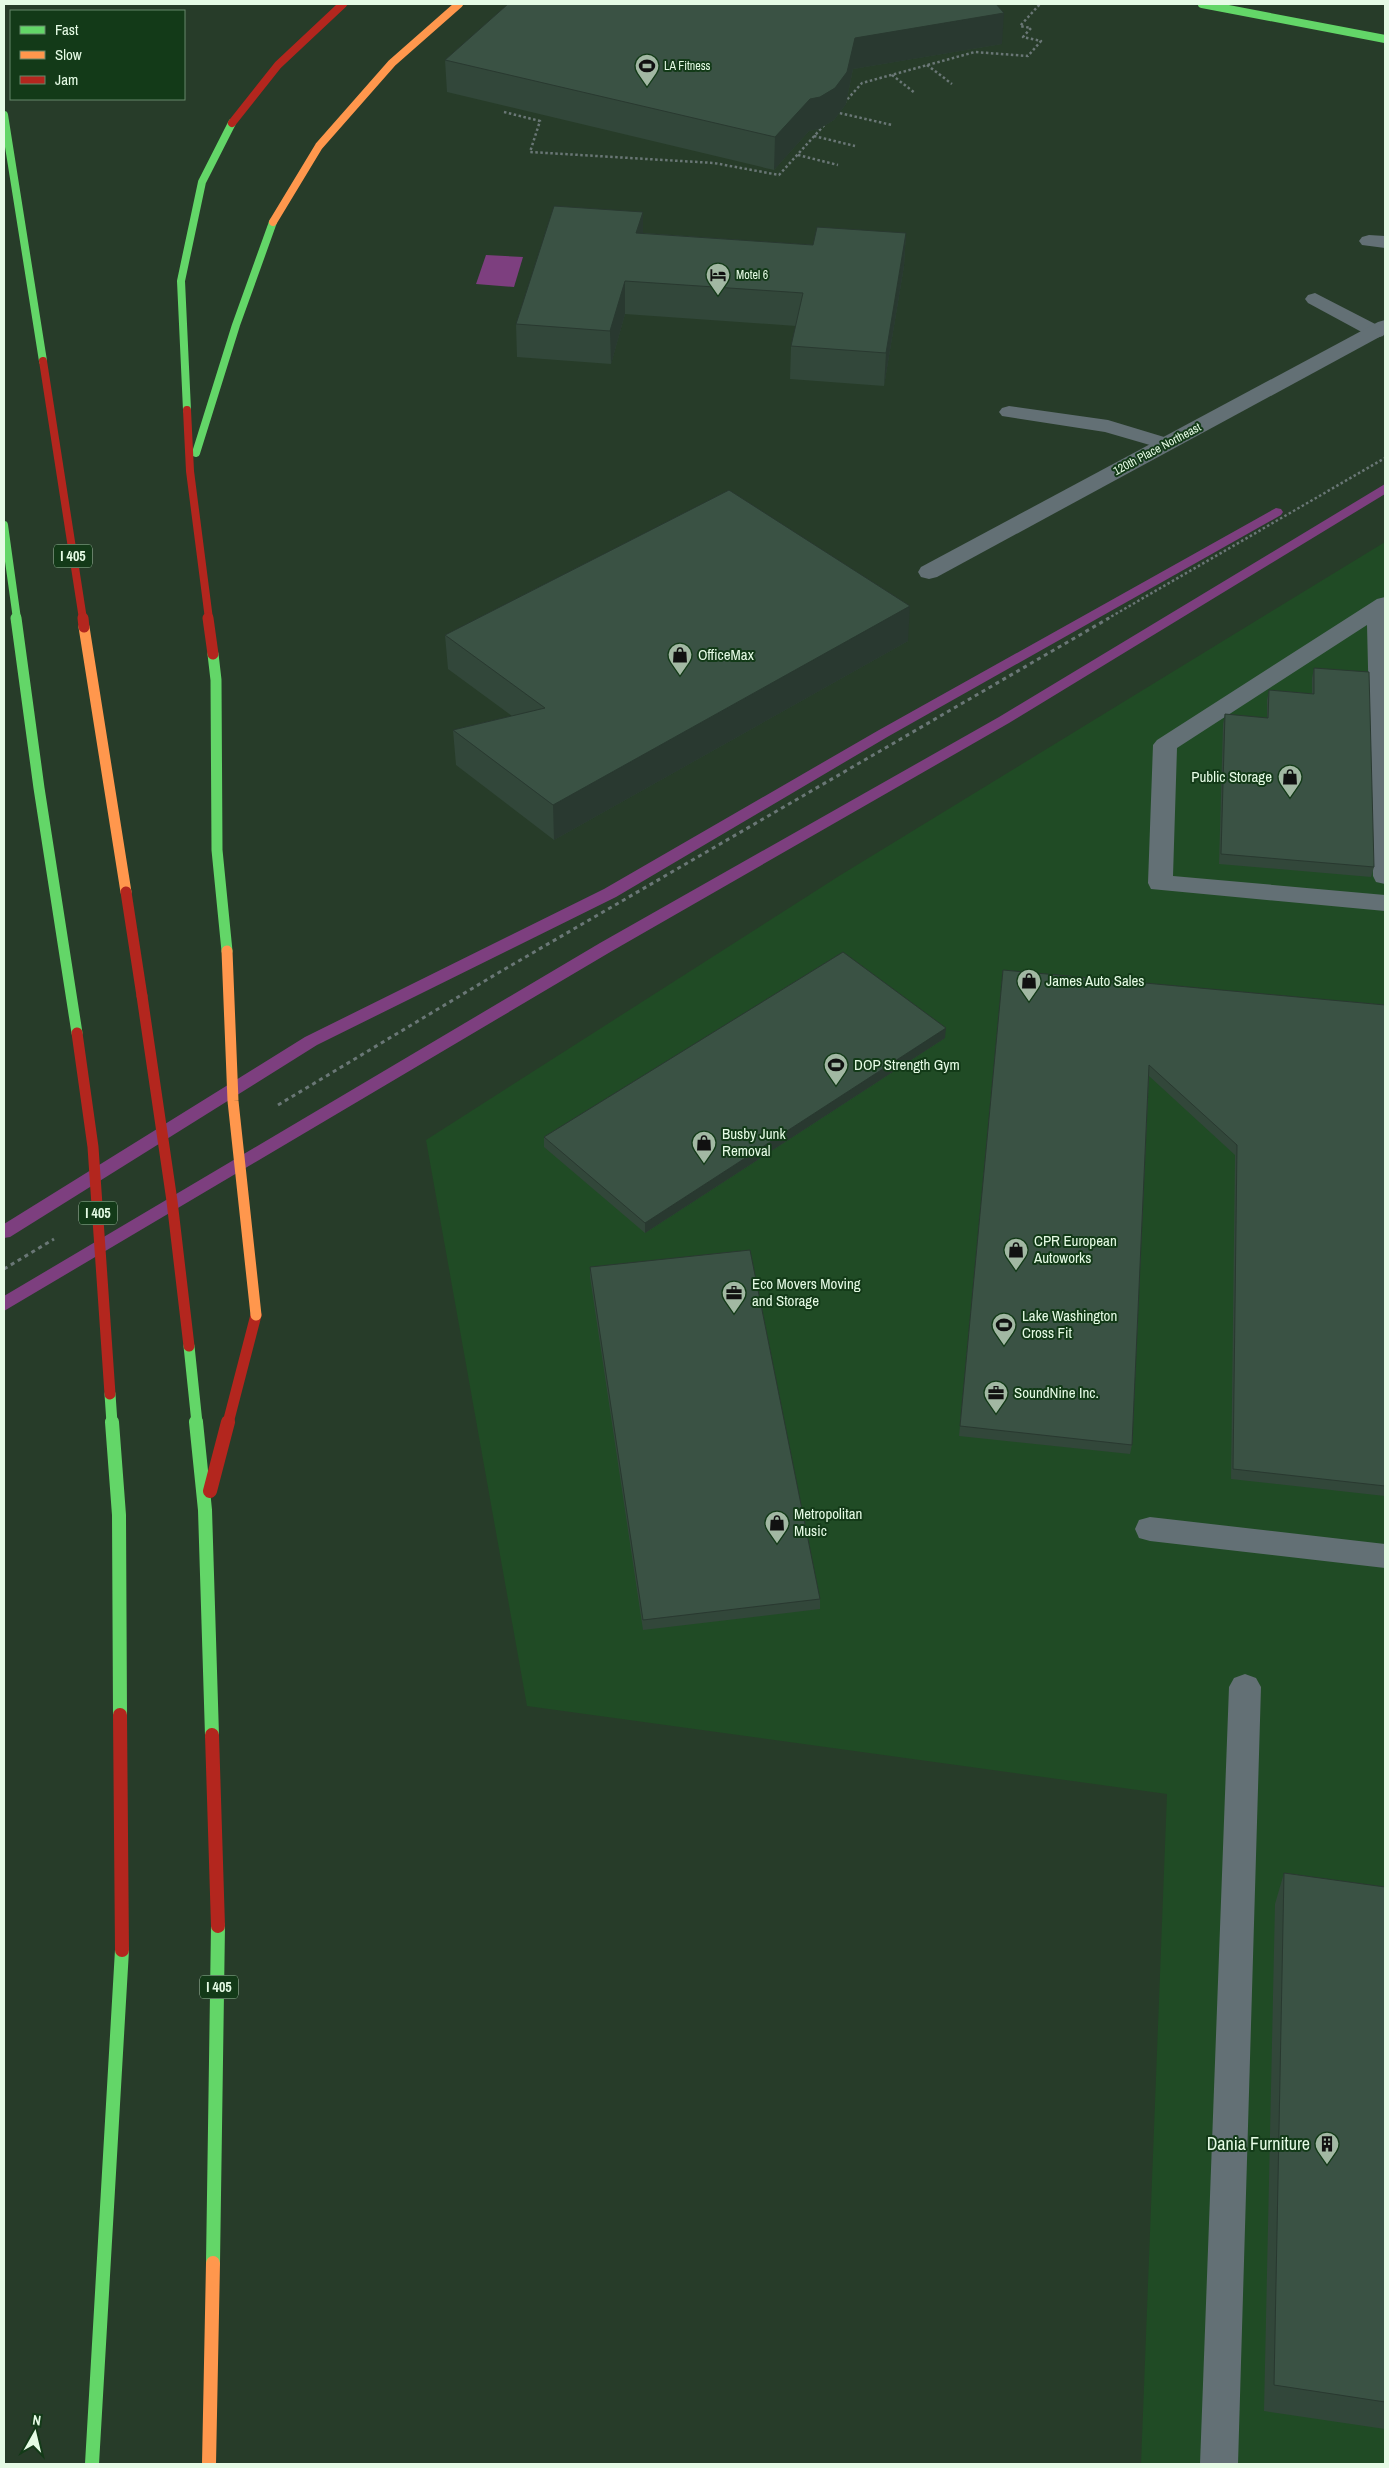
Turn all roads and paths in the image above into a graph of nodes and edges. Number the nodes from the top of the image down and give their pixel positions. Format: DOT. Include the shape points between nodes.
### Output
graph roads {
  1 [pos="344,4"];
  2 [pos="459,4"];
  3 [pos="1040,4"];
  4 [pos="1202,4"];
  5 [pos="1385,39"];
  6 [pos="927,66"];
  7 [pos="892,75"];
  8 [pos="952,84"];
  9 [pos="915,93"];
  10 [pos="827,110"];
  11 [pos="504,112"];
  12 [pos="836,112"];
  13 [pos="4,115"];
  14 [pos="892,125"];
  15 [pos="814,136"];
  16 [pos="855,146"];
  17 [pos="798,155"];
  18 [pos="838,165"];
  19 [pos="1315,300"];
  20 [pos="1380,329"];
  21 [pos="1009,412"];
  22 [pos="1167,444"];
  23 [pos="1385,458"];
  24 [pos="190,471"];
  25 [pos="4,525"];
  26 [pos="929,572"];
  27 [pos="1381,606"];
  28 [pos="1385,876"];
  29 [pos="1385,903"];
  30 [pos="276,1106"];
  31 [pos="55,1238"];
  32 [pos="4,1269"];
  33 [pos="205,1510"];
  34 [pos="1150,1529"];
  35 [pos="1385,1556"];
  36 [pos="1245,1687"];
  37 [pos="92,2464"];
  38 [pos="209,2464"];
  39 [pos="1220,2464"];
  1 -- 24 [label="main road" via="278,65 234,118 202,182 181,281"];
  2 -- 24 [label="main road" via="392,63 319,146 275,218 236,325"];
  3 -- 6 [label="path" via="1020,26 1031,28 1024,37 1041,41 1028,56 976,52"];
  4 -- 5 [label="main road"];
  6 -- 7 [label="path"];
  6 -- 8 [label="path"];
  7 -- 9 [label="path"];
  7 -- 12 [label="path" via="862,83"];
  10 -- 12 [label="path"];
  11 -- 17 [label="path" via="540,121 530,152 714,163 778,175"];
  12 -- 14 [label="path"];
  12 -- 15 [label="path"];
  13 -- 33 [label="main road, I 405, bridge" via="172,1201"];
  15 -- 16 [label="path"];
  15 -- 17 [label="path"];
  17 -- 18 [label="path"];
  19 -- 20 [label="street"];
  20 -- 22 [label="street, 120th Place Northeast"];
  21 -- 22 [label="street" via="1108,426"];
  22 -- 26 [label="street, 120th Place Northeast"];
  23 -- 30 [label="path" via="498,973"];
  24 -- 33 [label="main road, bridge" via="216,680 217,850 227,951 233,1101 256,1316"];
  25 -- 37 [label="main road, I 405, bridge" via="39,788 93,1147 119,1524 122,1970"];
  27 -- 28 [label="street"];
  27 -- 29 [label="street" via="1165,745 1160,883"];
  31 -- 32 [label="path"];
  33 -- 38 [label="main road, I 405" via="220,1946"];
  34 -- 35 [label="street"];
  36 -- 39 [label="street"];
}
